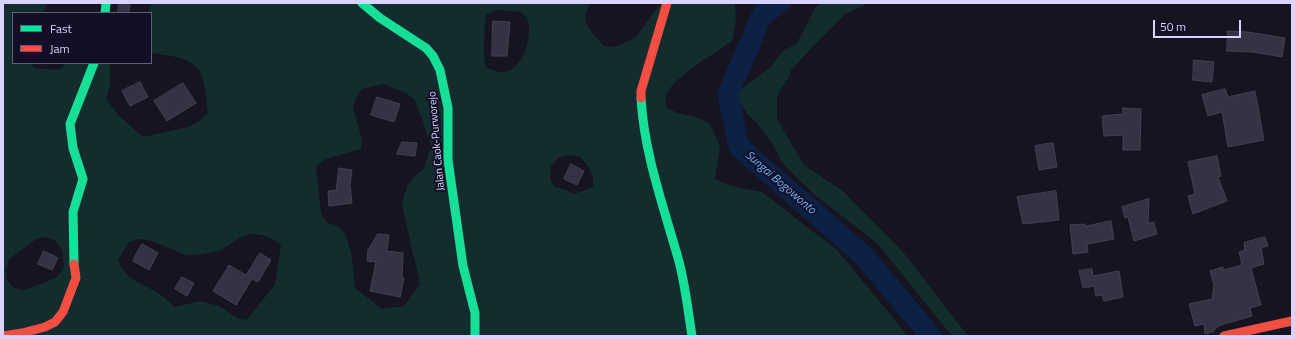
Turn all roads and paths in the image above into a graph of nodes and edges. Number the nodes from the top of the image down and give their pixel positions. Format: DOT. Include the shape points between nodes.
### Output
graph roads {
  1 [pos="362,3"];
  2 [pos="667,3"];
  3 [pos="94,64"];
  4 [pos="1292,321"];
  5 [pos="3,336"];
  6 [pos="475,336"];
  7 [pos="692,336"];
  8 [pos="1224,336"];
  1 -- 6 [label="street, Jalan Caok-Purworejo" via="426,48 440,70 448,108 448,160 463,266 475,313"];
  2 -- 7 [label="street" via="641,91 642,111 653,174 679,260"];
  3 -- 5 [label="street" via="70,124 73,148 84,179 73,212 76,278 63,312 55,322 22,333"];
  4 -- 8 [label="street"];
}
